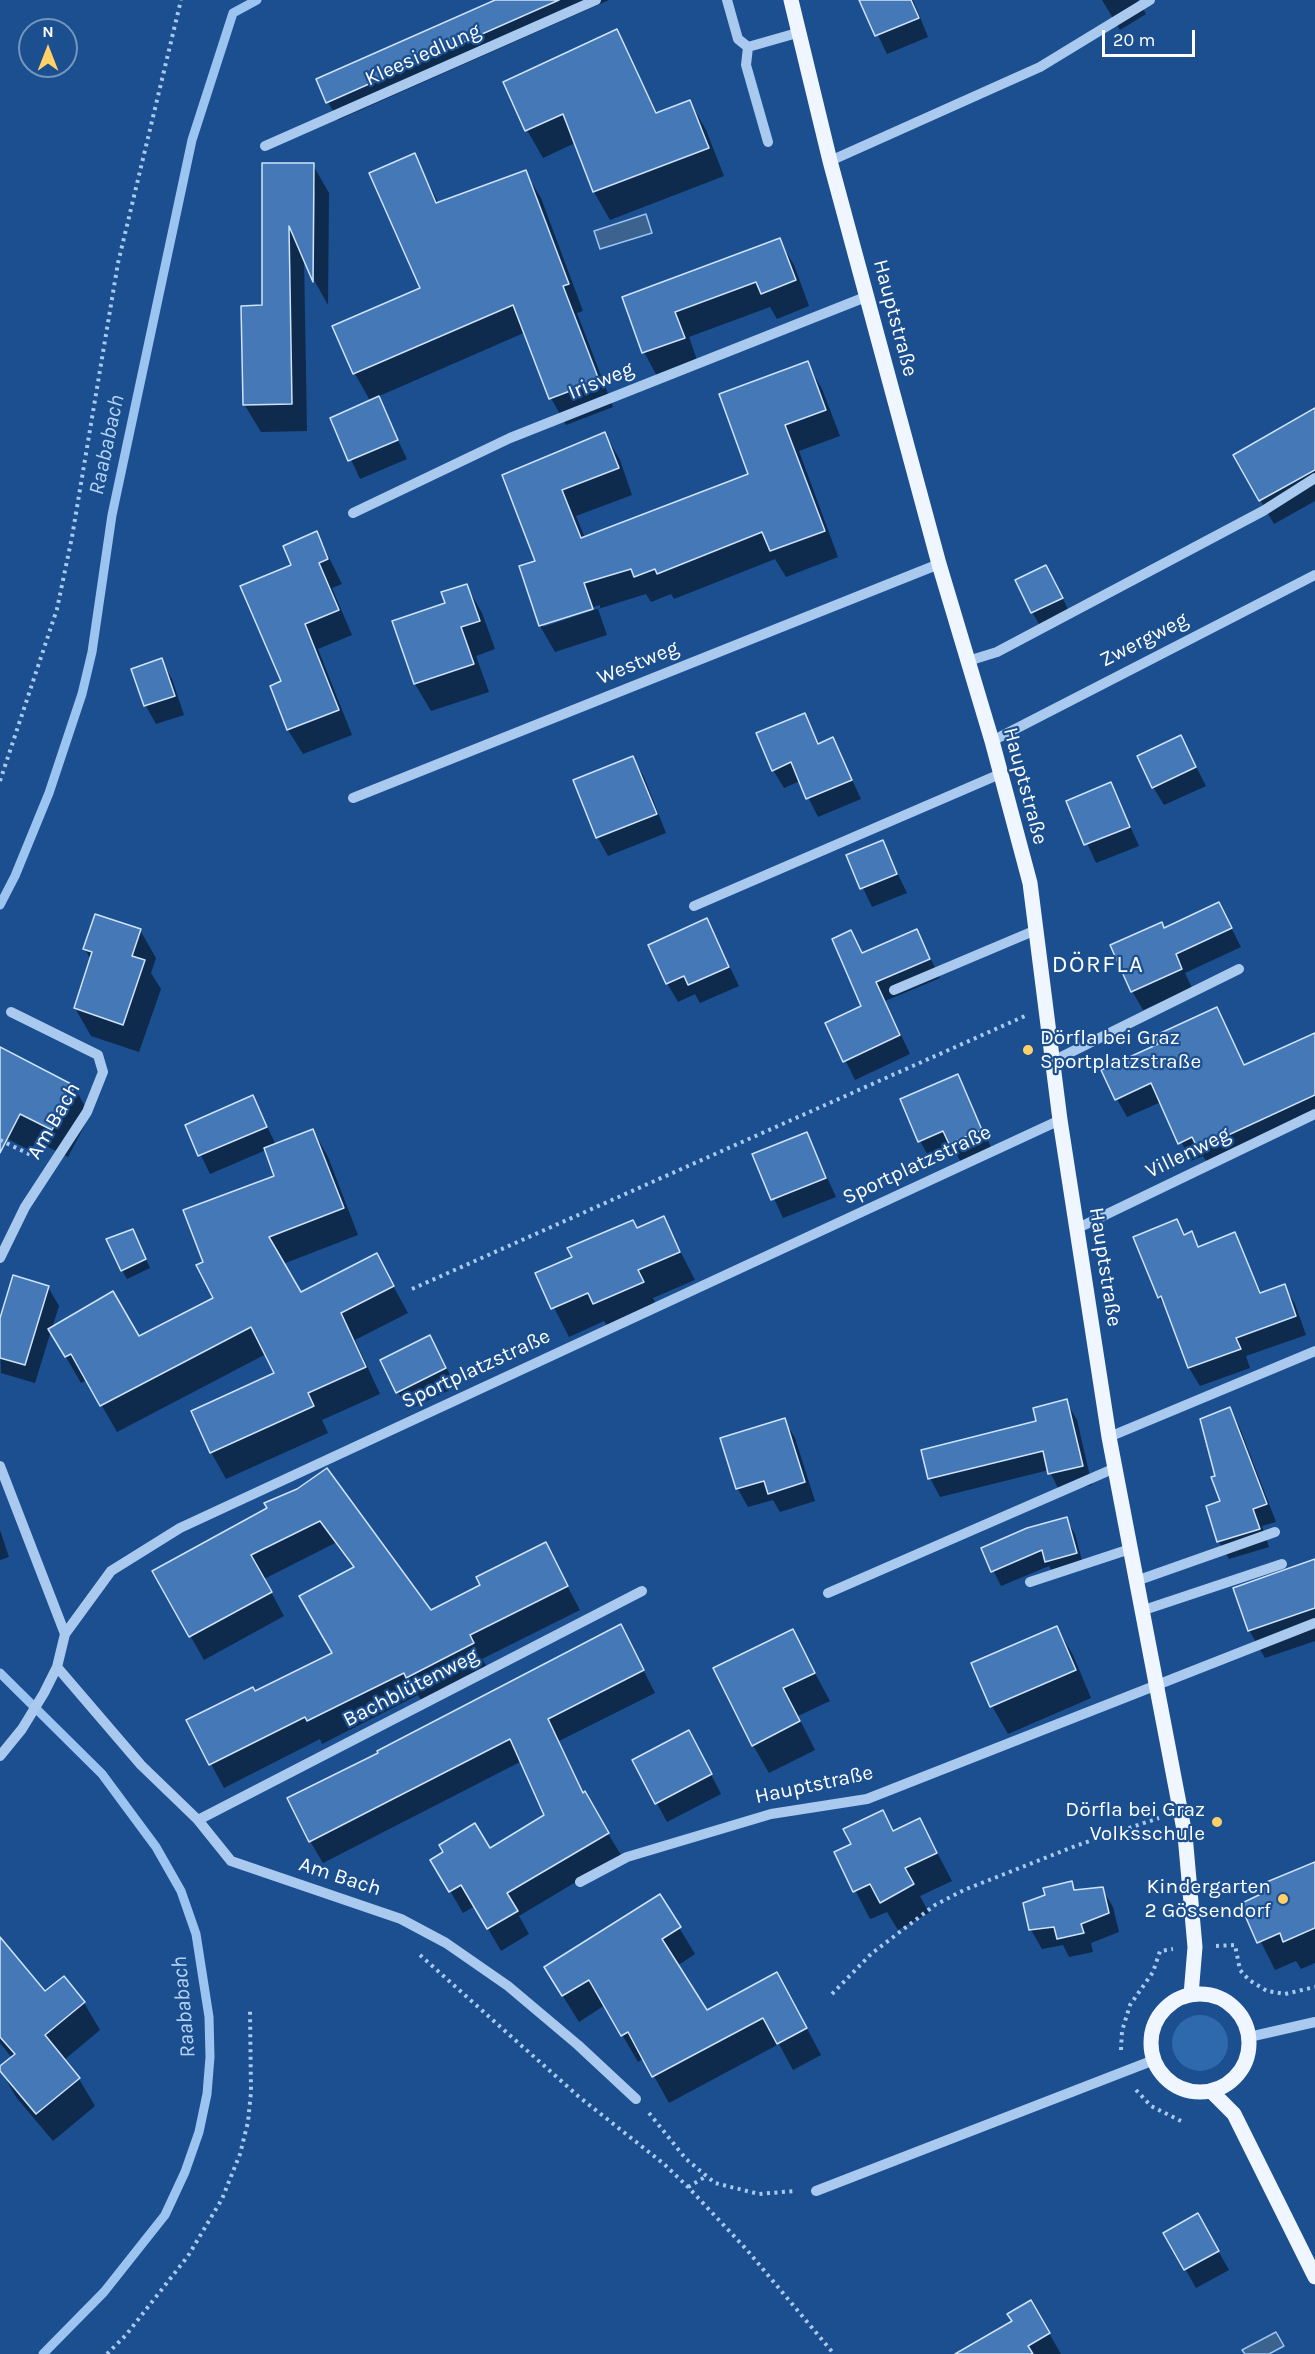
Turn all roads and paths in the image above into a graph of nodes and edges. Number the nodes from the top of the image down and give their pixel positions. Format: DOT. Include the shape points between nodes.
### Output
graph roads {
  1 [pos="181,0"];
  2 [pos="596,0"];
  3 [pos="727,0"];
  4 [pos="791,0"];
  5 [pos="1150,0"];
  6 [pos="798,33"];
  7 [pos="748,47"];
  8 [pos="768,142"];
  9 [pos="265,146"];
  10 [pos="830,161"];
  11 [pos="868,296"];
  12 [pos="1315,478"];
  13 [pos="352,513"];
  14 [pos="939,564"];
  15 [pos="1315,574"];
  16 [pos="968,661"];
  17 [pos="992,741"];
  18 [pos="1000,774"];
  19 [pos="0,782"];
  20 [pos="352,798"];
  21 [pos="694,906"];
  22 [pos="1036,930"];
  23 [pos="1239,969"];
  24 [pos="894,990"];
  25 [pos="1046,1006"];
  26 [pos="11,1012"];
  27 [pos="1053,1061"];
  28 [pos="1315,1114"];
  29 [pos="1060,1120"];
  30 [pos="0,1140"];
  31 [pos="52,1166"];
  32 [pos="1078,1228"];
  33 [pos="0,1258"];
  34 [pos="412,1289"];
  35 [pos="1315,1351"];
  36 [pos="1109,1437"];
  37 [pos="0,1466"];
  38 [pos="1115,1468"];
  39 [pos="1275,1532"];
  40 [pos="1130,1549"];
  41 [pos="1282,1564"];
  42 [pos="1136,1581"];
  43 [pos="1030,1582"];
  44 [pos="642,1591"];
  45 [pos="828,1593"];
  46 [pos="1141,1611"];
  47 [pos="1315,1623"];
  48 [pos="65,1634"];
  49 [pos="57,1667"];
  50 [pos="1155,1686"];
  51 [pos="0,1756"];
  52 [pos="1180,1810"];
  53 [pos="198,1820"];
  54 [pos="580,1882"];
  55 [pos="418,1954"];
  56 [pos="832,1995"];
  57 [pos="1191,1995"];
  58 [pos="250,2010"];
  59 [pos="1315,2022"];
  60 [pos="1249,2037"];
  61 [pos="1154,2060"];
  62 [pos="1211,2091"];
  63 [pos="636,2099"];
  64 [pos="706,2176"];
  65 [pos="688,2187"];
  66 [pos="816,2191"];
  67 [pos="1315,2277"];
  68 [pos="108,2354"];
  69 [pos="834,2354"];
  1 -- 19 [label="path" via="118,263 57,609"];
  2 -- 9 [label="street, Kleesiedlung"];
  3 -- 7 [label="street" via="738,39"];
  4 -- 6 [label="main road, Hauptstraße"];
  5 -- 10 [label="street" via="1040,67"];
  6 -- 7 [label="street"];
  6 -- 10 [label="main road, Hauptstraße"];
  7 -- 8 [label="street" via="746,65"];
  10 -- 11 [label="main road, Hauptstraße"];
  11 -- 13 [label="street, Irisweg" via="510,438"];
  11 -- 14 [label="main road, Hauptstraße"];
  12 -- 16 [label="street" via="1263,511 997,652"];
  14 -- 16 [label="main road, Hauptstraße"];
  14 -- 20 [label="street, Westweg"];
  15 -- 17 [label="street, Zwergweg"];
  16 -- 17 [label="main road, Hauptstraße"];
  17 -- 18 [label="main road, Hauptstraße"];
  18 -- 21 [label="street"];
  18 -- 22 [label="main road, Hauptstraße" via="1030,883"];
  22 -- 24 [label="street"];
  22 -- 25 [label="main road, Hauptstraße"];
  23 -- 27 [label="street"];
  25 -- 27 [label="main road, Hauptstraße"];
  25 -- 34 [label="path"];
  26 -- 31 [label="street, Am Bach" via="98,1055 103,1072 87,1112"];
  27 -- 29 [label="main road, Hauptstraße"];
  28 -- 32 [label="street, Villenweg"];
  29 -- 32 [label="main road, Hauptstraße"];
  29 -- 48 [label="street, Sportplatzstraße" via="180,1528 111,1571"];
  30 -- 31 [label="path"];
  31 -- 33 [label="street, Am Bach" via="25,1207"];
  32 -- 36 [label="main road, Hauptstraße"];
  35 -- 36 [label="street"];
  36 -- 38 [label="main road, Hauptstraße"];
  37 -- 48 [label="street"];
  38 -- 40 [label="main road, Hauptstraße"];
  38 -- 45 [label="street"];
  39 -- 42 [label="street"];
  40 -- 42 [label="main road, Hauptstraße"];
  40 -- 43 [label="street"];
  41 -- 46 [label="street"];
  42 -- 46 [label="main road, Hauptstraße"];
  44 -- 53 [label="street, Bachblütenweg"];
  46 -- 50 [label="main road, Hauptstraße"];
  47 -- 50 [label="street, Hauptstraße"];
  48 -- 49 [label="street, Sportplatzstraße"];
  49 -- 51 [label="street, Sportplatzstraße" via="22,1729"];
  49 -- 53 [label="street, Am Bach" via="141,1765"];
  50 -- 52 [label="main road, Hauptstraße"];
  50 -- 54 [label="street, Hauptstraße" via="867,1799 771,1814 627,1857"];
  52 -- 56 [label="path" via="1078,1845 945,1900 895,1932"];
  52 -- 57 [label="main road, Hauptstraße" via="1196,1947"];
  53 -- 63 [label="street, Am Bach" via="231,1861 401,1918 446,1943 508,1986"];
  55 -- 65 [label="path"];
  57 -- 60 [label="main road" via="1217,1997 1233,2006 1244,2020"];
  57 -- 61 [label="main road" via="1173,2002 1157,2019 1152,2035"];
  58 -- 68 [label="path" via="251,2092 240,2154 206,2230"];
  59 -- 60 [label="street"];
  60 -- 62 [label="main road" via="1244,2066 1231,2081"];
  61 -- 62 [label="main road" via="1161,2074 1178,2087"];
  61 -- 66 [label="street"];
  62 -- 67 [label="main road" via="1234,2114"];
  63 -- 64 [label="path" via="686,2159"];
  64 -- 65 [label="path"];
  64 -- 66 [label="path" via="736,2190 759,2194"];
  65 -- 69 [label="path"];
}
